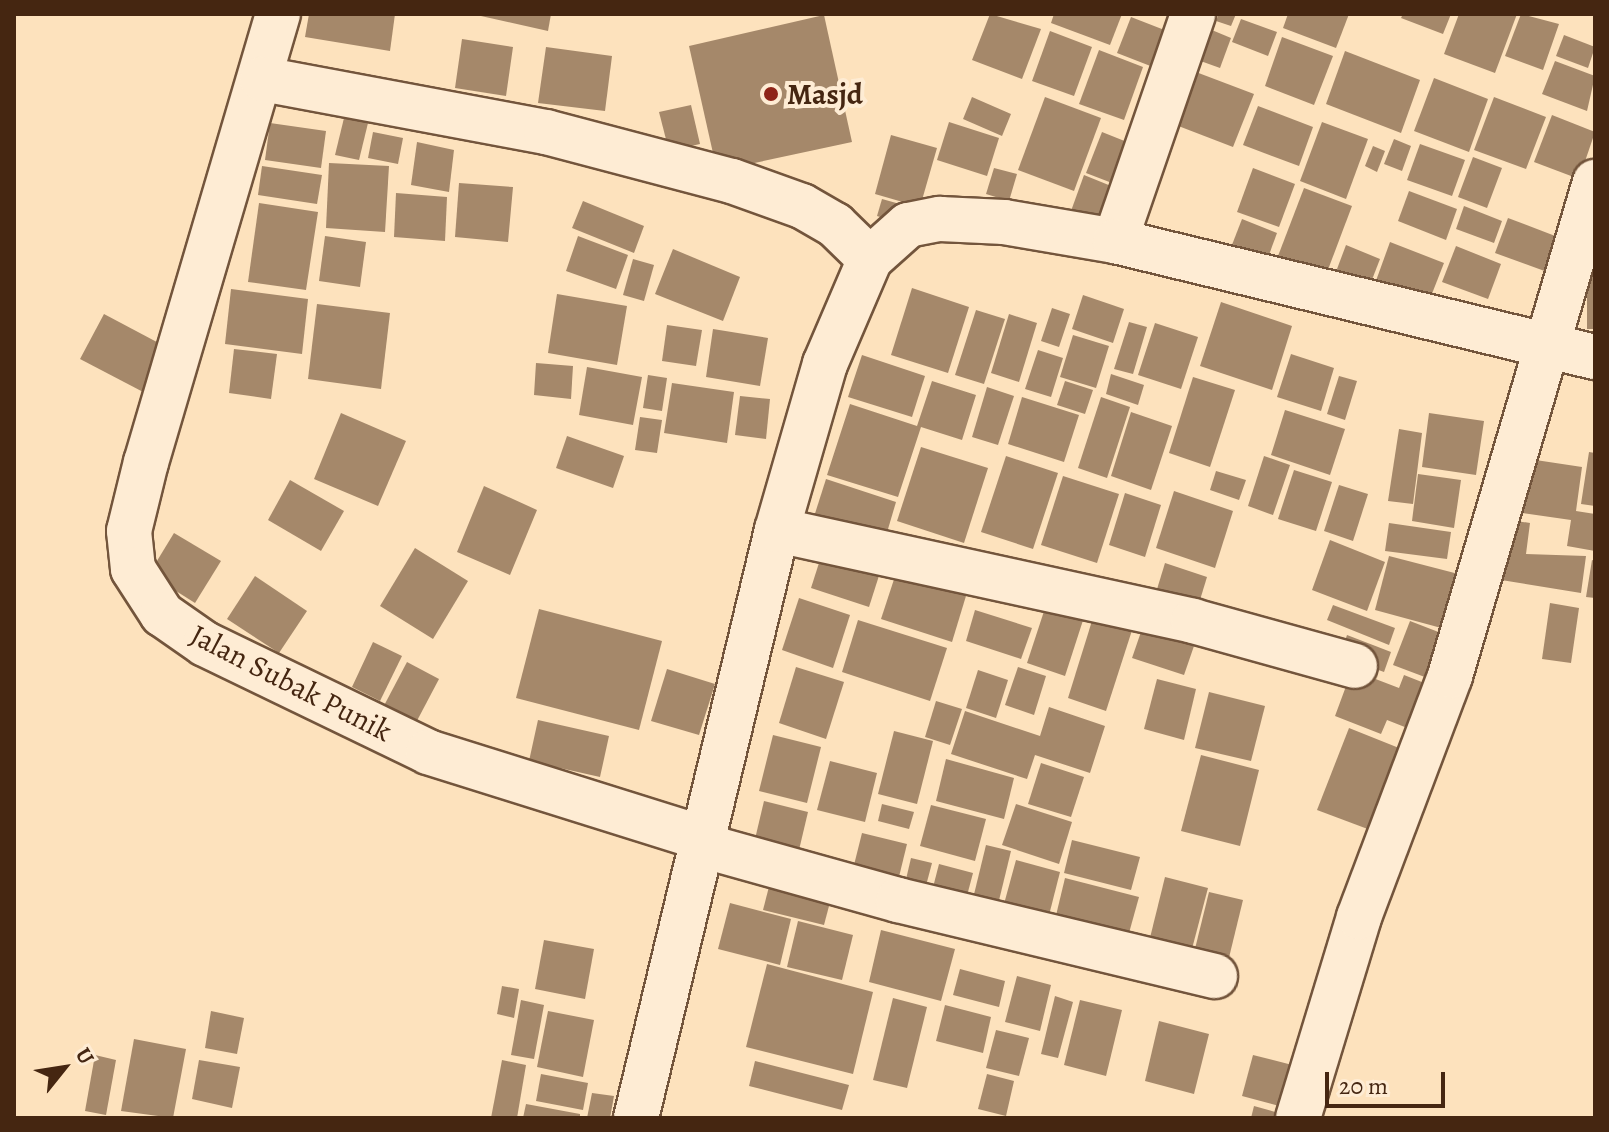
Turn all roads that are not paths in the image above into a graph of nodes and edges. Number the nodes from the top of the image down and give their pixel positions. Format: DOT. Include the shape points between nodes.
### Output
graph roads {
  1 [pos="278,14"];
  2 [pos="1193,14"];
  3 [pos="262,79"];
  4 [pos="1595,182"];
  5 [pos="1115,241"];
  6 [pos="870,259"];
  7 [pos="1549,346"];
  8 [pos="1595,357"];
  9 [pos="777,530"];
  10 [pos="1355,666"];
  11 [pos="702,841"];
  12 [pos="1215,976"];
  13 [pos="636,1118"];
  14 [pos="1298,1118"];
  1 -- 3 [label="street, Jalan Subak Punik"];
  2 -- 5 [label="street"];
  3 -- 6 [label="street" via="546,132 732,181 802,206 835,225"];
  3 -- 11 [label="street, Jalan Subak Punik" via="170,376 129,531 133,569 146,594 162,614 205,644 428,752"];
  4 -- 7 [label="street"];
  5 -- 6 [label="street" via="1004,222 940,219 908,225"];
  5 -- 7 [label="street"];
  6 -- 9 [label="street" via="825,364"];
  7 -- 8 [label="street"];
  7 -- 14 [label="street" via="1450,676 1359,917"];
  9 -- 10 [label="street" via="1193,621"];
  9 -- 11 [label="street"];
  11 -- 12 [label="street, Jalan Subak Punik" via="898,900"];
  11 -- 13 [label="street"];
}
